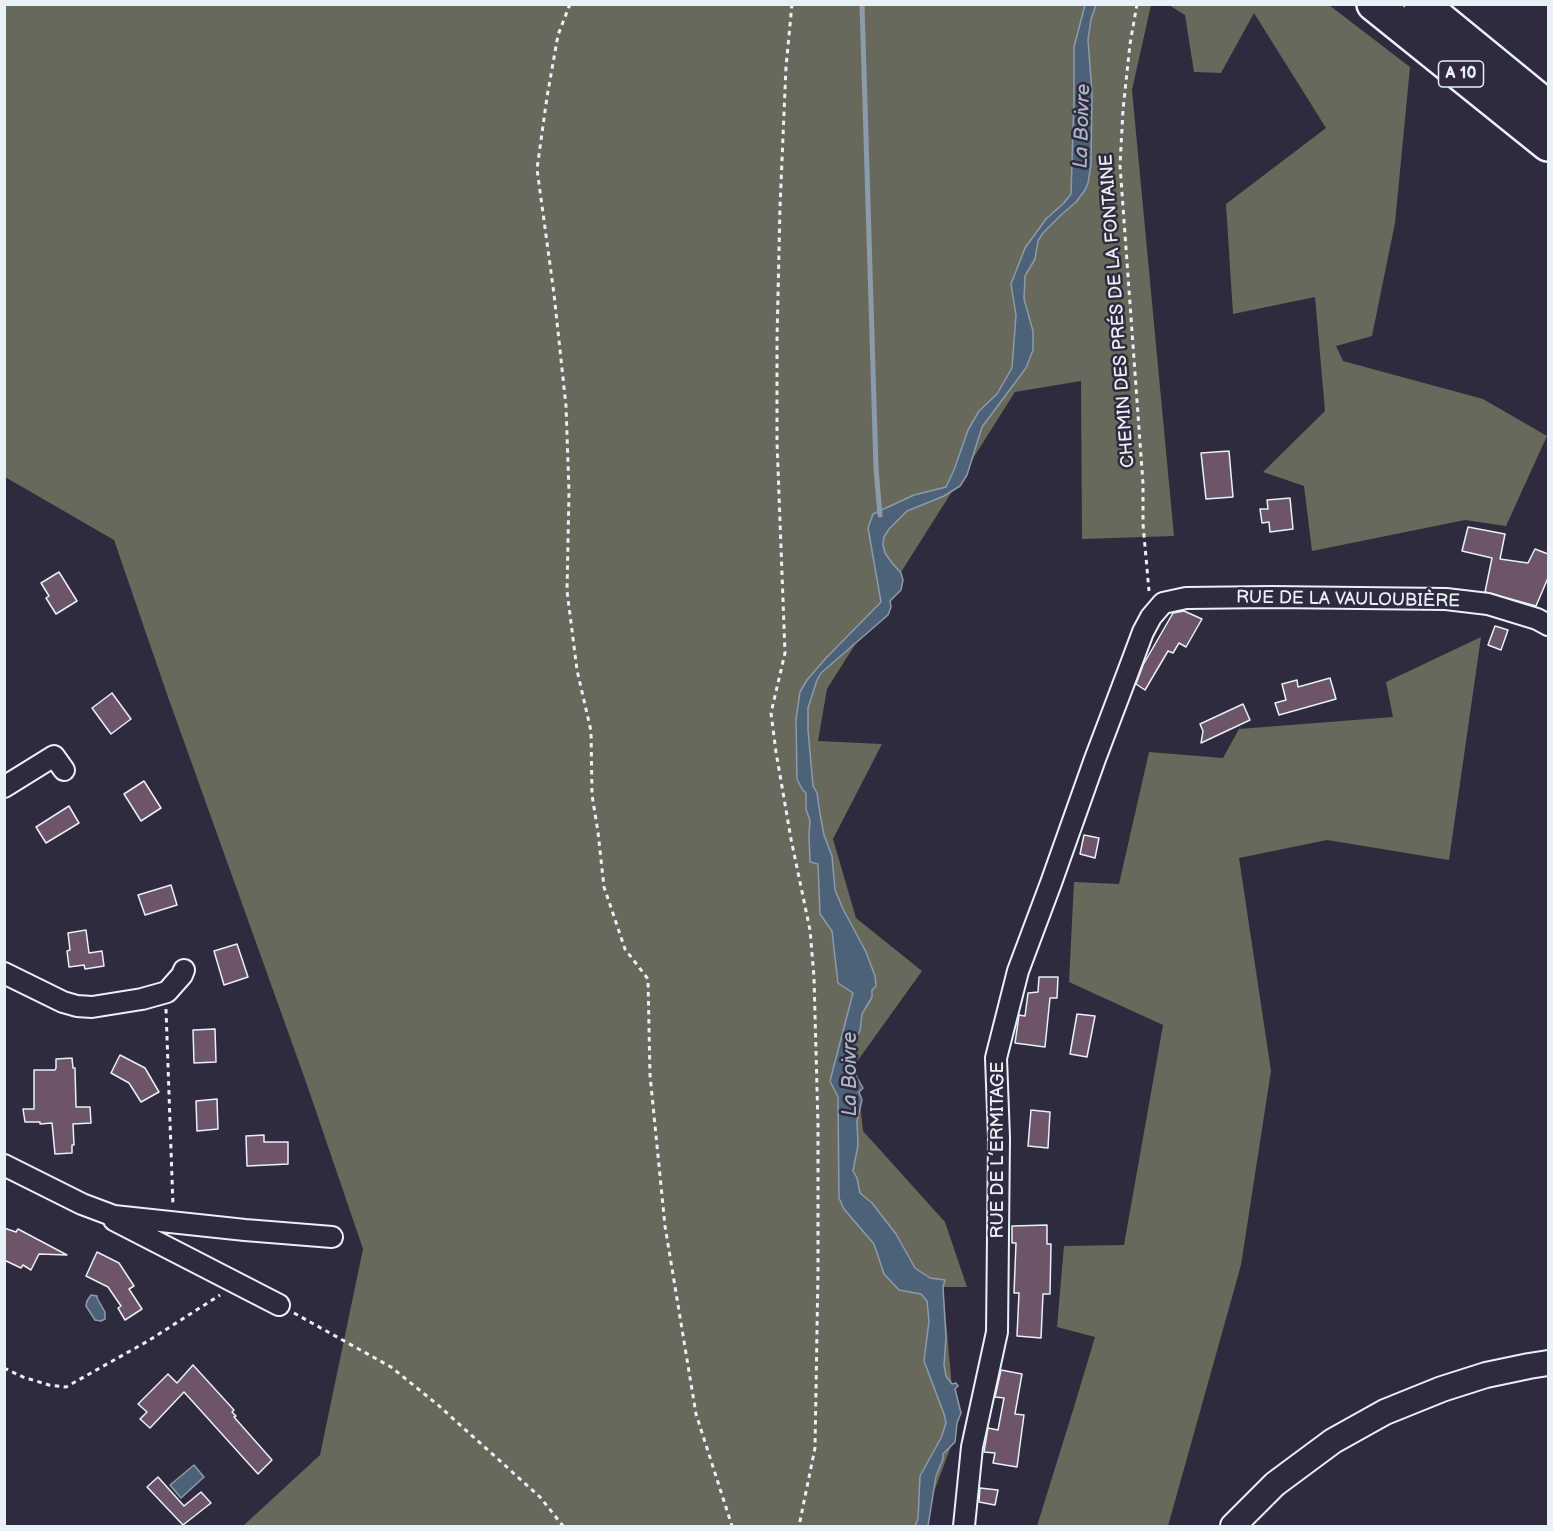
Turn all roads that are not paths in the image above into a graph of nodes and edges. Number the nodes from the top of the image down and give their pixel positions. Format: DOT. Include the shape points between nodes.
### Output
graph roads {
  1 [pos="1374,4"];
  2 [pos="1421,4"];
  3 [pos="1548,108"];
  4 [pos="1548,144"];
  5 [pos="1151,617"];
  6 [pos="1548,625"];
  7 [pos="64,770"];
  8 [pos="4,787"];
  9 [pos="184,970"];
  10 [pos="4,972"];
  11 [pos="4,1165"];
  12 [pos="82,1204"];
  13 [pos="332,1237"];
  14 [pos="279,1305"];
  15 [pos="1548,1363"];
  16 [pos="964,1527"];
  17 [pos="1233,1527"];
  1 -- 4 [label="highway, A 10"];
  2 -- 3 [label="highway, A 10"];
  5 -- 6 [label="street, RUE DE LA VAULOUBIÈRE" via="1163,603 1186,598 1446,599 1488,604"];
  5 -- 16 [label="street, RUE DE L’ERMITAGE" via="1018,971 996,1058 997,1332 972,1447"];
  7 -- 8 [label="street" via="54,756"];
  9 -- 10 [label="street" via="167,992 92,1007 63,1002"];
  11 -- 12 [label="street"];
  12 -- 13 [label="street" via="114,1216"];
  12 -- 14 [label="street"];
  15 -- 17 [label="street" via="1486,1375 1385,1412 1333,1441 1275,1484"];
}
